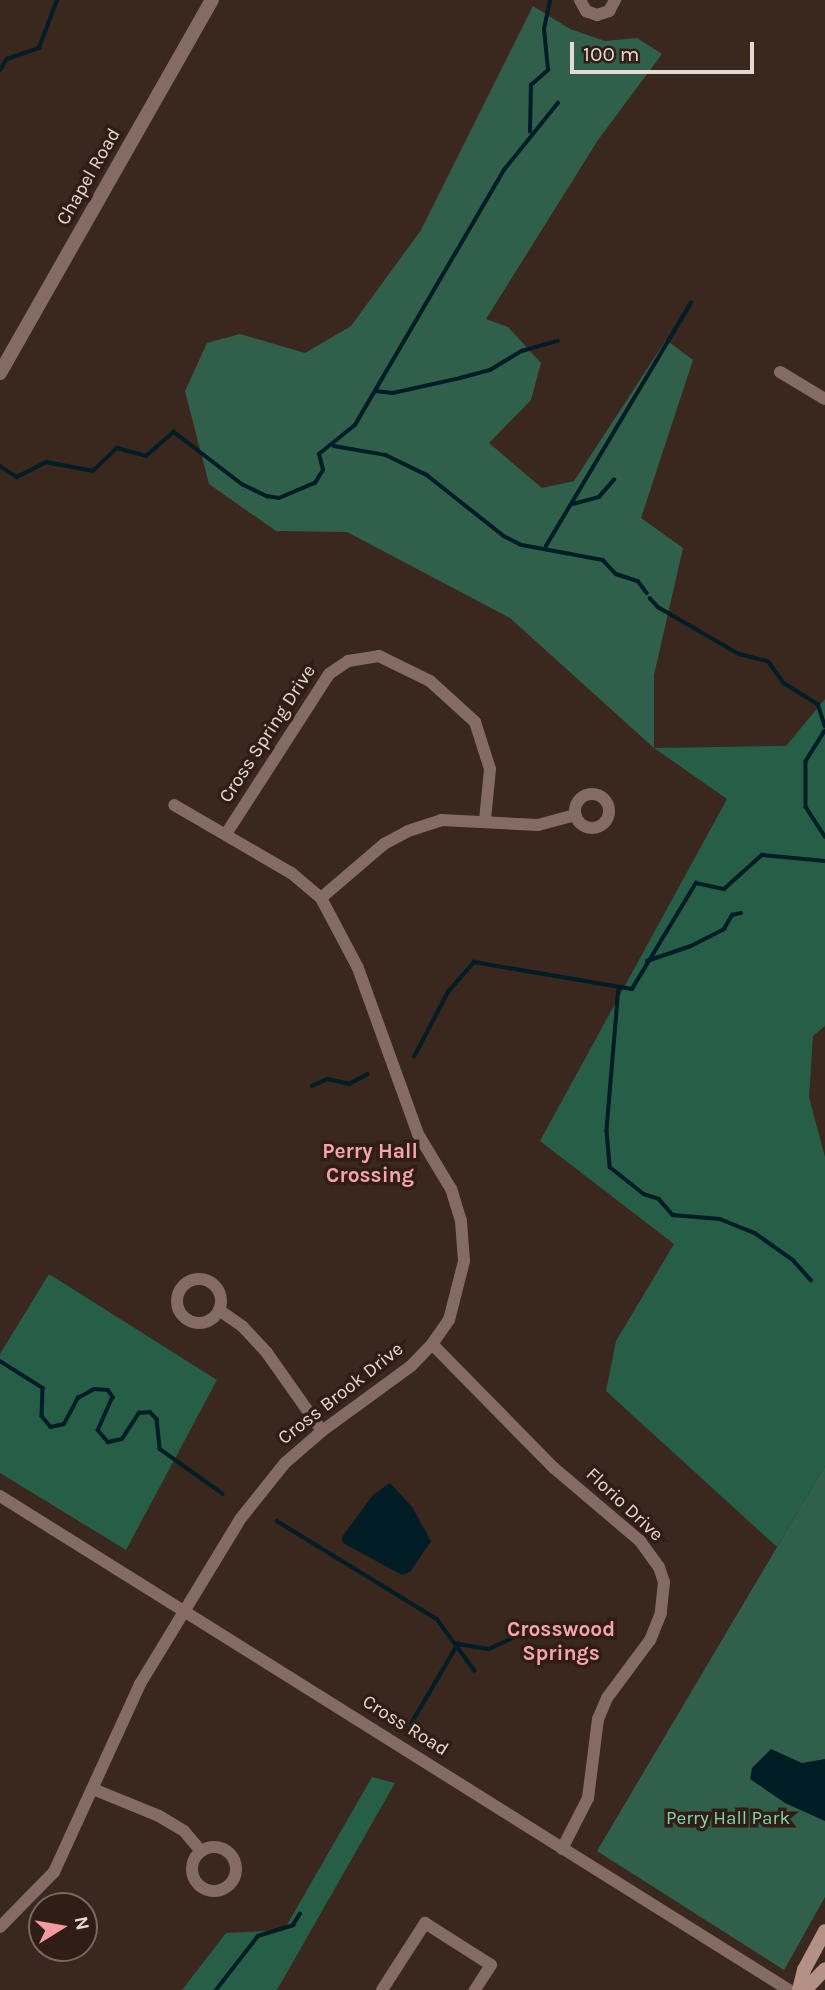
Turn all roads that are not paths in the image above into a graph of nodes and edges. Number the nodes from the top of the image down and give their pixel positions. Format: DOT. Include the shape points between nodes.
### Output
graph roads {
  1 [pos="212,0"];
  2 [pos="580,0"];
  3 [pos="615,0"];
  4 [pos="779,372"];
  5 [pos="0,373"];
  6 [pos="825,399"];
  7 [pos="174,805"];
  8 [pos="576,815"];
  9 [pos="485,820"];
  10 [pos="226,834"];
  11 [pos="321,898"];
  12 [pos="219,1310"];
  13 [pos="432,1344"];
  14 [pos="321,1431"];
  15 [pos="0,1496"];
  16 [pos="184,1612"];
  17 [pos="93,1789"];
  18 [pos="562,1849"];
  19 [pos="201,1850"];
  20 [pos="0,1927"];
  21 [pos="825,1931"];
  22 [pos="825,1969"];
  23 [pos="382,1990"];
  24 [pos="475,1990"];
  25 [pos="789,1990"];
  26 [pos="799,1990"];
  27 [pos="804,1990"];
  1 -- 5 [label="street, Chapel Road"];
  2 -- 3 [label="street" via="586,10 597,15 609,11"];
  4 -- 6 [label="street"];
  7 -- 10 [label="street, Cross Brook Drive"];
  8 -- 9 [label="street" via="538,825"];
  9 -- 10 [label="street, Cross Spring Drive" via="490,769 475,722 461,705 397,661 363,657 338,667 320,685"];
  9 -- 11 [label="street" via="441,820 408,831 384,844"];
  10 -- 11 [label="street, Cross Brook Drive" via="291,873"];
  11 -- 13 [label="street, Cross Brook Drive" via="345,939 418,1134 451,1189 461,1220 464,1261 458,1296"];
  12 -- 14 [label="street" via="243,1326 267,1353"];
  13 -- 14 [label="street, Cross Brook Drive" via="411,1366"];
  13 -- 18 [label="street, Florio Drive" via="554,1468 640,1541 664,1582 661,1613 650,1640 607,1698 598,1719 588,1798"];
  14 -- 16 [label="street, Cross Brook Drive" via="285,1463 241,1518"];
  15 -- 16 [label="street, Cross Road"];
  16 -- 17 [label="street, Cross Brook Drive" via="140,1684"];
  16 -- 18 [label="street, Cross Road"];
  17 -- 19 [label="street" via="159,1816 184,1831"];
  17 -- 20 [label="street, Cross Brook Drive" via="54,1872"];
  18 -- 25 [label="street, Cross Road"];
  21 -- 26 [label="main road"];
  22 -- 27 [label="main road"];
  23 -- 24 [label="street" via="425,1923 491,1965"];
}
